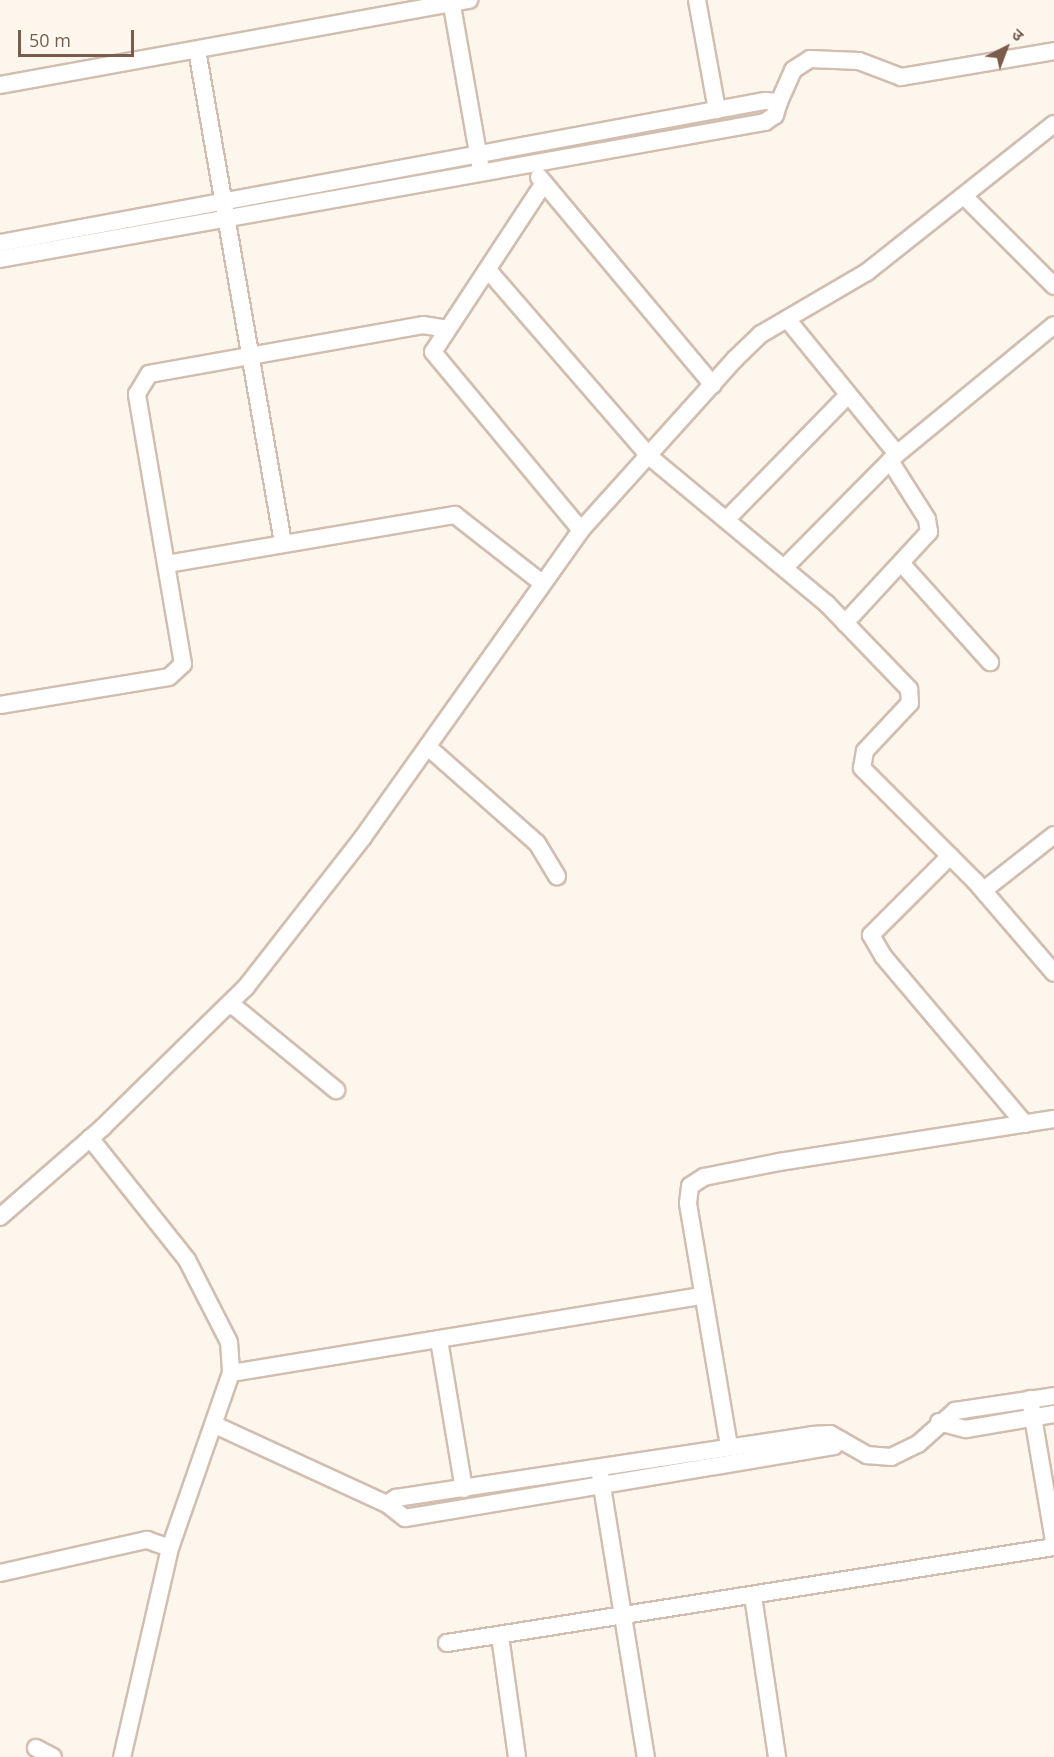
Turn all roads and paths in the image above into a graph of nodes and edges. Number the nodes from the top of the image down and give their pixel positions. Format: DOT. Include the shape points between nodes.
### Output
graph roads {
  1 [pos="469,0"];
  2 [pos="698,0"];
  3 [pos="452,2"];
  4 [pos="197,50"];
  5 [pos="1054,51"];
  6 [pos="0,85"];
  7 [pos="779,102"];
  8 [pos="717,110"];
  9 [pos="1054,124"];
  10 [pos="478,155"];
  11 [pos="529,164"];
  12 [pos="481,173"];
  13 [pos="544,183"];
  14 [pos="964,196"];
  15 [pos="222,200"];
  16 [pos="225,218"];
  17 [pos="0,243"];
  18 [pos="0,259"];
  19 [pos="488,270"];
  20 [pos="1054,286"];
  21 [pos="787,320"];
  22 [pos="1054,325"];
  23 [pos="448,329"];
  24 [pos="248,357"];
  25 [pos="713,385"];
  26 [pos="848,394"];
  27 [pos="650,457"];
  28 [pos="894,457"];
  29 [pos="728,518"];
  30 [pos="581,530"];
  31 [pos="283,543"];
  32 [pos="167,564"];
  33 [pos="903,564"];
  34 [pos="785,567"];
  35 [pos="542,583"];
  36 [pos="845,623"];
  37 [pos="990,662"];
  38 [pos="0,705"];
  39 [pos="428,747"];
  40 [pos="1052,837"];
  41 [pos="950,856"];
  42 [pos="557,876"];
  43 [pos="984,890"];
  44 [pos="1054,973"];
  45 [pos="231,1004"];
  46 [pos="336,1090"];
  47 [pos="1054,1119"];
  48 [pos="1025,1124"];
  49 [pos="90,1138"];
  50 [pos="0,1217"];
  51 [pos="703,1296"];
  52 [pos="439,1340"];
  53 [pos="231,1373"];
  54 [pos="1030,1399"];
  55 [pos="1053,1401"];
  56 [pos="1054,1414"];
  57 [pos="1034,1418"];
  58 [pos="939,1422"];
  59 [pos="215,1425"];
  60 [pos="841,1440"];
  61 [pos="729,1446"];
  62 [pos="598,1467"];
  63 [pos="602,1485"];
  64 [pos="464,1489"];
  65 [pos="387,1504"];
  66 [pos="1054,1541"];
  67 [pos="1054,1547"];
  68 [pos="170,1548"];
  69 [pos="0,1573"];
  70 [pos="753,1596"];
  71 [pos="623,1618"];
  72 [pos="500,1636"];
  73 [pos="447,1643"];
  74 [pos="36,1748"];
  75 [pos="513,1756"];
  76 [pos="53,1757"];
  77 [pos="122,1757"];
  78 [pos="646,1757"];
  79 [pos="777,1757"];
  1 -- 3 [label="street"];
  2 -- 8 [label="street"];
  3 -- 4 [label="street"];
  3 -- 10 [label="street"];
  4 -- 6 [label="street"];
  4 -- 15 [label="street"];
  5 -- 7 [label="street" via="902,76 859,61 810,59 793,70"];
  7 -- 8 [label="street"];
  7 -- 11 [label="street" via="775,115 765,122"];
  8 -- 10 [label="street"];
  9 -- 14 [label="street"];
  10 -- 12 [label="street"];
  10 -- 15 [label="street"];
  11 -- 12 [label="street"];
  11 -- 13 [label="street"];
  12 -- 16 [label="street"];
  13 -- 19 [label="street"];
  13 -- 25 [label="street"];
  14 -- 20 [label="street"];
  14 -- 21 [label="street" via="850,284"];
  15 -- 16 [label="street"];
  15 -- 17 [label="street"];
  16 -- 18 [label="street"];
  16 -- 24 [label="street"];
  19 -- 23 [label="street"];
  19 -- 27 [label="street"];
  21 -- 25 [label="street" via="761,334"];
  21 -- 26 [label="street"];
  22 -- 28 [label="street"];
  23 -- 24 [label="street" via="423,325"];
  23 -- 30 [label="street" via="435,346 435,359"];
  24 -- 31 [label="street"];
  24 -- 32 [label="street" via="157,372 138,387"];
  25 -- 27 [label="street"];
  26 -- 28 [label="street"];
  26 -- 29 [label="street"];
  27 -- 29 [label="street"];
  27 -- 30 [label="street"];
  28 -- 33 [label="street" via="929,525 926,539"];
  28 -- 34 [label="street"];
  29 -- 34 [label="street"];
  30 -- 35 [label="street"];
  31 -- 32 [label="street"];
  31 -- 35 [label="street" via="455,516"];
  32 -- 38 [label="street" via="183,657 180,670 169,677"];
  33 -- 36 [label="street"];
  33 -- 37 [label="street"];
  34 -- 36 [label="street"];
  35 -- 39 [label="street"];
  36 -- 41 [label="street" via="912,696 860,764"];
  39 -- 42 [label="street" via="537,843"];
  39 -- 45 [label="street"];
  40 -- 43 [label="street"];
  41 -- 43 [label="street"];
  41 -- 48 [label="street" via="871,935 883,956"];
  43 -- 44 [label="street"];
  45 -- 46 [label="street"];
  45 -- 49 [label="street"];
  47 -- 48 [label="street"];
  48 -- 51 [label="street" via="704,1177 687,1195"];
  49 -- 50 [label="street"];
  49 -- 53 [label="street" via="203,1285 224,1322"];
  51 -- 52 [label="street"];
  51 -- 61 [label="street"];
  52 -- 53 [label="street"];
  52 -- 64 [label="street"];
  53 -- 59 [label="street"];
  54 -- 55 [label="street"];
  54 -- 57 [label="street"];
  54 -- 58 [label="street" via="963,1409"];
  56 -- 57 [label="street"];
  57 -- 58 [label="street" via="966,1429"];
  57 -- 66 [label="street"];
  58 -- 60 [label="street" via="918,1444 891,1458 867,1455"];
  59 -- 65 [label="street"];
  59 -- 68 [label="street"];
  60 -- 61 [label="street" via="812,1434"];
  60 -- 63 [label="street" via="824,1448"];
  61 -- 62 [label="street"];
  62 -- 63 [label="street"];
  62 -- 64 [label="street"];
  63 -- 65 [label="street" via="405,1518"];
  63 -- 71 [label="street"];
  64 -- 65 [label="street"];
  67 -- 70 [label="street"];
  68 -- 69 [label="street" via="147,1540"];
  68 -- 77 [label="street"];
  70 -- 71 [label="street"];
  70 -- 79 [label="street"];
  71 -- 72 [label="street"];
  71 -- 78 [label="street"];
  72 -- 73 [label="street"];
  72 -- 75 [label="street"];
  74 -- 76 [label="street"];
}
